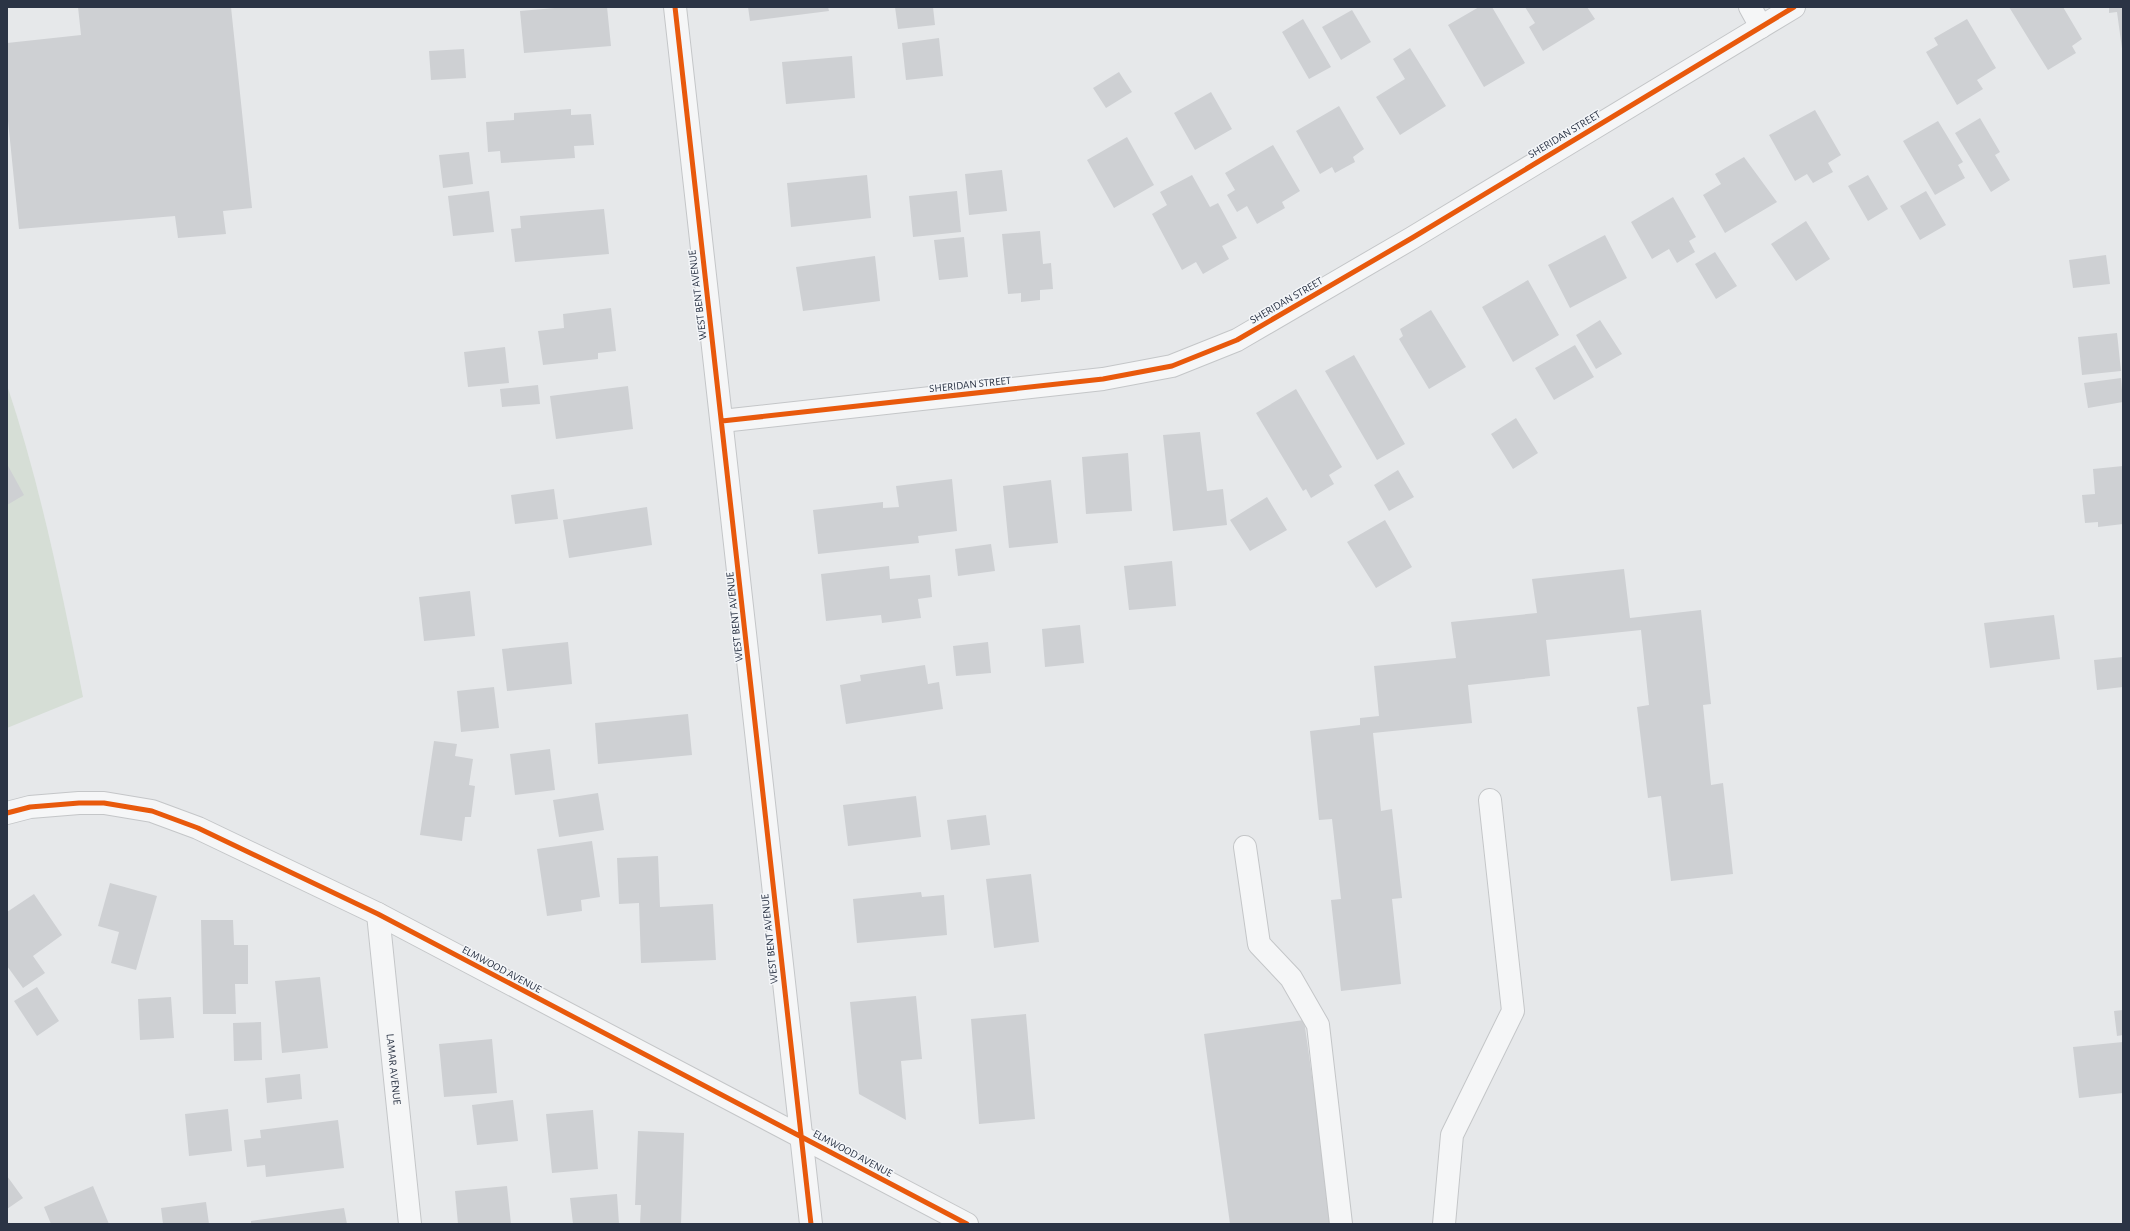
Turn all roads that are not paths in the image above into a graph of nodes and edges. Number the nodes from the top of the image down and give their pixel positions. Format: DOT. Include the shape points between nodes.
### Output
graph roads {
  1 [pos="674,7"];
  2 [pos="1750,7"];
  3 [pos="1794,7"];
  4 [pos="1761,27"];
  5 [pos="722,421"];
  6 [pos="1490,800"];
  7 [pos="7,813"];
  8 [pos="1245,847"];
  9 [pos="378,914"];
  10 [pos="801,1137"];
  11 [pos="410,1224"];
  12 [pos="811,1224"];
  13 [pos="967,1224"];
  14 [pos="1341,1224"];
  15 [pos="1444,1224"];
  1 -- 5 [label="street, WEST BENT AVENUE"];
  2 -- 4 [label="street"];
  3 -- 4 [label="street, SHERIDAN STREET"];
  4 -- 5 [label="street, SHERIDAN STREET" via="1412,238 1237,340 1172,366 1103,379"];
  5 -- 10 [label="street, WEST BENT AVENUE"];
  6 -- 15 [label="street" via="1513,1011 1452,1135"];
  7 -- 9 [label="street, ELMWOOD AVENUE" via="30,807 79,802 104,803 152,812 198,828"];
  8 -- 14 [label="street" via="1259,944 1291,978 1318,1025"];
  9 -- 10 [label="street, ELMWOOD AVENUE"];
  9 -- 11 [label="street, LAMAR AVENUE"];
  10 -- 12 [label="street, WEST BENT AVENUE"];
  10 -- 13 [label="street, ELMWOOD AVENUE"];
}
